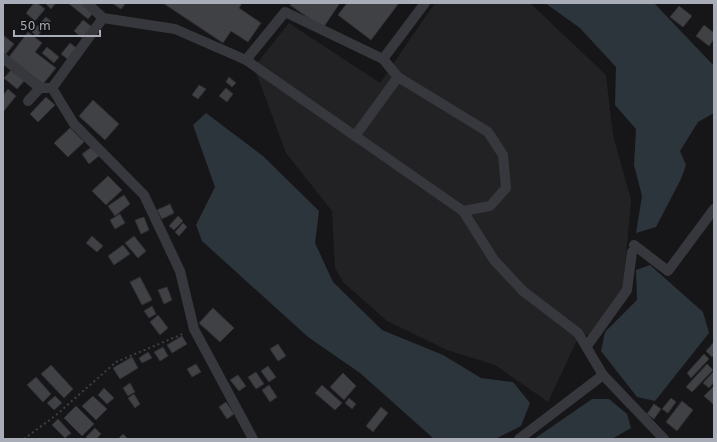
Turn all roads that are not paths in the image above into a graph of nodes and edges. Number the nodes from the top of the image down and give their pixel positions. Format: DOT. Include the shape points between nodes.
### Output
graph roads {
  1 [pos="87,3"];
  2 [pos="424,3"];
  3 [pos="103,18"];
  4 [pos="3,58"];
  5 [pos="383,59"];
  6 [pos="246,60"];
  7 [pos="398,77"];
  8 [pos="40,88"];
  9 [pos="52,88"];
  10 [pos="28,101"];
  11 [pos="355,136"];
  12 [pos="714,209"];
  13 [pos="463,211"];
  14 [pos="587,346"];
  15 [pos="603,375"];
  16 [pos="253,439"];
  17 [pos="519,439"];
  18 [pos="664,439"];
  1 -- 3 [label="street"];
  2 -- 5 [label="street"];
  3 -- 6 [label="street" via="175,29"];
  3 -- 9 [label="street"];
  4 -- 8 [label="street"];
  5 -- 6 [label="street" via="285,12"];
  5 -- 7 [label="street"];
  6 -- 11 [label="street"];
  7 -- 11 [label="street"];
  7 -- 13 [label="street" via="488,132 503,155 506,188 490,206"];
  8 -- 9 [label="street"];
  8 -- 10 [label="street"];
  9 -- 16 [label="street" via="74,124 144,195 180,271 194,329"];
  11 -- 13 [label="street"];
  12 -- 14 [label="street" via="668,271 633,248 627,290"];
  13 -- 14 [label="street" via="494,260 523,292 578,333"];
  14 -- 15 [label="street"];
  15 -- 17 [label="street"];
  15 -- 18 [label="street"];
}
